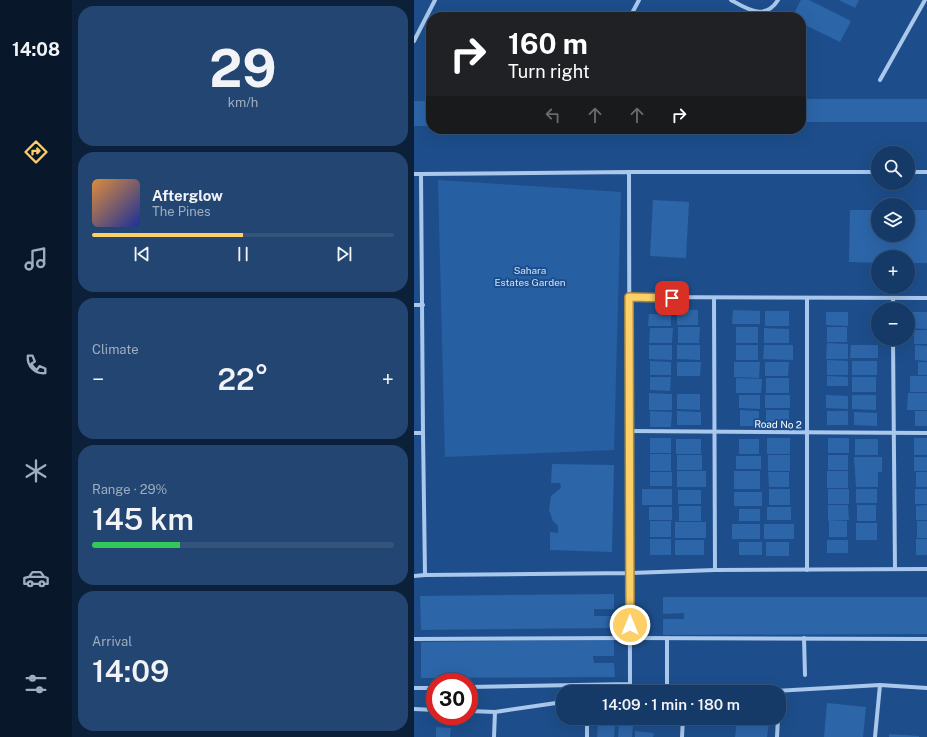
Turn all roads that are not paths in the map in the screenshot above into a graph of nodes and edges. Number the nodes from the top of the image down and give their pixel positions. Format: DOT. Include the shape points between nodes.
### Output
graph roads {
  1 [pos="435,0"];
  2 [pos="639,0"];
  3 [pos="731,0"];
  4 [pos="778,0"];
  5 [pos="925,0"];
  6 [pos="429,12"];
  7 [pos="633,12"];
  8 [pos="426,18"];
  9 [pos="414,41"];
  10 [pos="880,80"];
  11 [pos="629,172"];
  12 [pos="871,172"];
  13 [pos="915,172"];
  14 [pos="927,172"];
  15 [pos="414,174"];
  16 [pos="421,174"];
  17 [pos="629,297"];
  18 [pos="714,298"];
  19 [pos="807,298"];
  20 [pos="893,298"];
  21 [pos="927,298"];
  22 [pos="893,302"];
  23 [pos="414,305"];
  24 [pos="423,305"];
  25 [pos="894,346"];
  26 [pos="630,431"];
  27 [pos="714,432"];
  28 [pos="807,432"];
  29 [pos="414,433"];
  30 [pos="423,433"];
  31 [pos="894,433"];
  32 [pos="927,433"];
  33 [pos="927,569"];
  34 [pos="715,570"];
  35 [pos="807,570"];
  36 [pos="895,570"];
  37 [pos="631,573"];
  38 [pos="425,574"];
  39 [pos="414,576"];
  40 [pos="630,638"];
  41 [pos="667,638"];
  42 [pos="804,638"];
  43 [pos="414,639"];
  44 [pos="927,639"];
  45 [pos="805,675"];
  46 [pos="667,685"];
  47 [pos="880,685"];
  48 [pos="414,688"];
  49 [pos="426,688"];
  50 [pos="478,688"];
  51 [pos="927,688"];
  52 [pos="786,691"];
  53 [pos="556,703"];
  54 [pos="414,709"];
  55 [pos="426,710"];
  56 [pos="478,711"];
  57 [pos="495,712"];
  58 [pos="587,725"];
  59 [pos="683,725"];
  60 [pos="778,725"];
  61 [pos="494,737"];
  62 [pos="586,737"];
  63 [pos="682,737"];
  64 [pos="778,737"];
  65 [pos="875,737"];
  1 -- 6 [label="street"];
  2 -- 7 [label="street"];
  3 -- 4 [label="street" via="752,11 765,12 775,6"];
  5 -- 10 [label="street"];
  8 -- 9 [label="street"];
  11 -- 12 [label="street"];
  11 -- 16 [label="street"];
  11 -- 17 [label="street"];
  13 -- 14 [label="street"];
  15 -- 16 [label="street"];
  16 -- 24 [label="street"];
  17 -- 18 [label="street"];
  17 -- 26 [label="street"];
  18 -- 19 [label="street"];
  18 -- 27 [label="street"];
  19 -- 20 [label="street"];
  19 -- 28 [label="street"];
  20 -- 21 [label="street"];
  20 -- 22 [label="street"];
  23 -- 24 [label="street"];
  24 -- 30 [label="street"];
  25 -- 31 [label="street"];
  26 -- 27 [label="street, Road No 2"];
  26 -- 37 [label="street"];
  27 -- 28 [label="street, Road No 2"];
  27 -- 34 [label="street"];
  28 -- 31 [label="street, Road No 2"];
  28 -- 35 [label="street"];
  29 -- 30 [label="street"];
  30 -- 38 [label="street"];
  31 -- 32 [label="street, Road No 2"];
  31 -- 36 [label="street"];
  33 -- 36 [label="street"];
  34 -- 35 [label="street"];
  34 -- 37 [label="street"];
  35 -- 36 [label="street"];
  37 -- 38 [label="street"];
  37 -- 40 [label="street"];
  38 -- 39 [label="street"];
  40 -- 41 [label="street"];
  40 -- 43 [label="street"];
  40 -- 50 [label="street" via="630,684"];
  41 -- 42 [label="street"];
  41 -- 46 [label="street"];
  42 -- 44 [label="street"];
  42 -- 45 [label="street"];
  47 -- 51 [label="street"];
  47 -- 52 [label="street"];
  47 -- 65 [label="street"];
  48 -- 49 [label="street"];
  53 -- 57 [label="street"];
  54 -- 55 [label="street"];
  56 -- 57 [label="street"];
  57 -- 61 [label="street"];
  58 -- 62 [label="street"];
  59 -- 63 [label="street"];
  60 -- 64 [label="street"];
}
